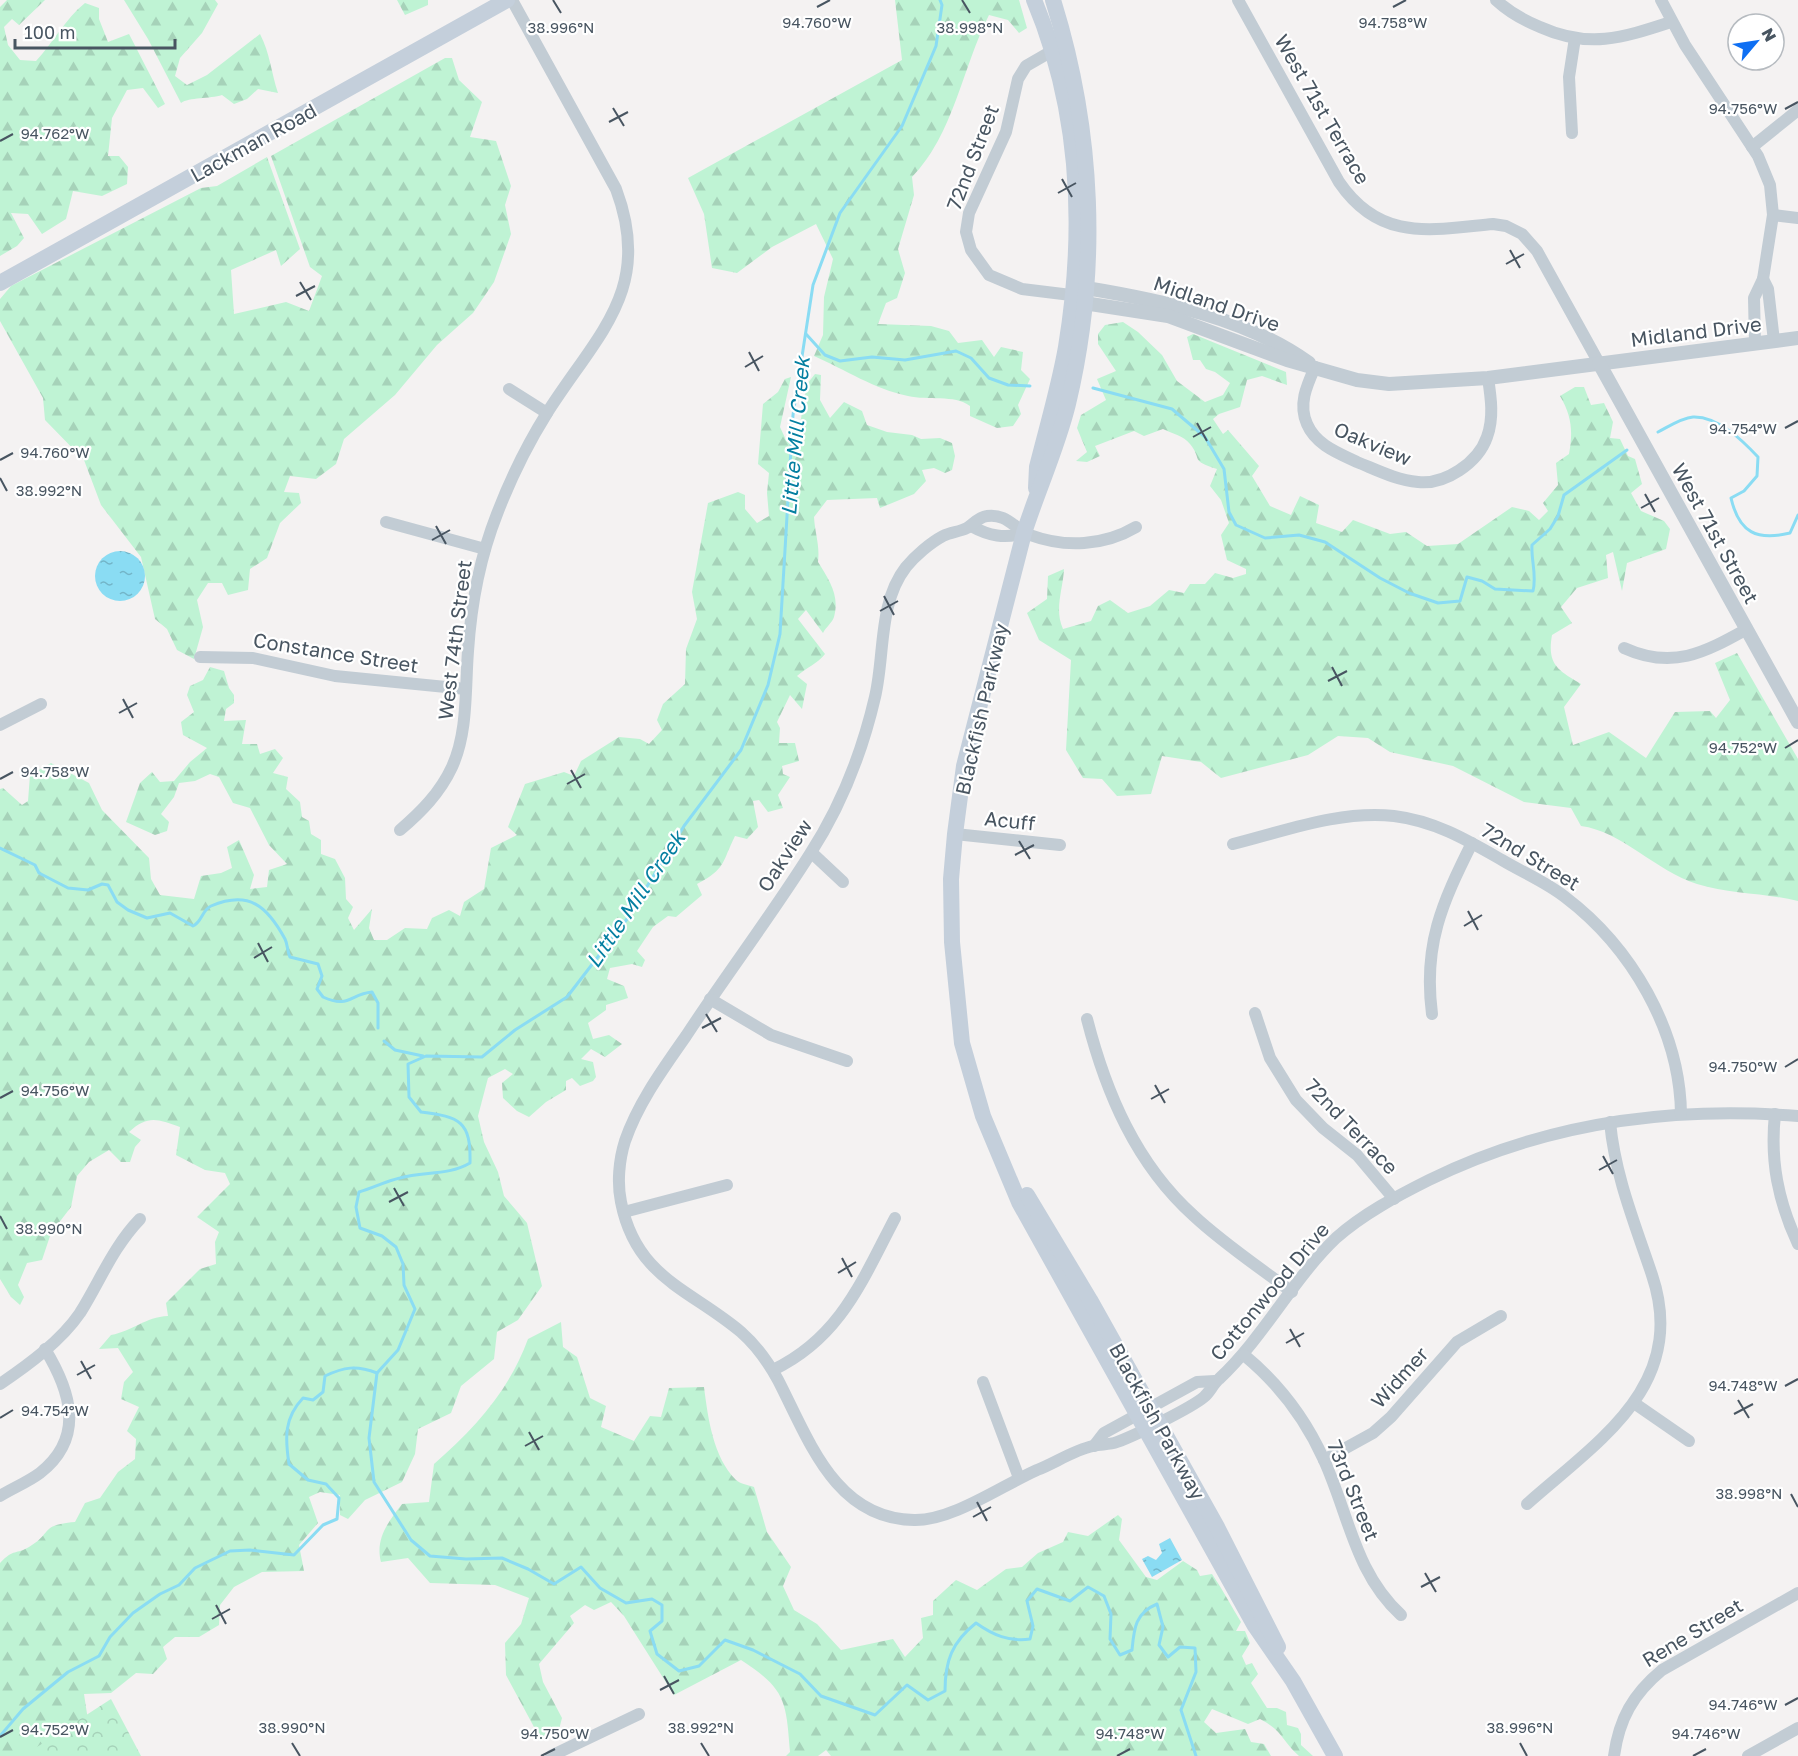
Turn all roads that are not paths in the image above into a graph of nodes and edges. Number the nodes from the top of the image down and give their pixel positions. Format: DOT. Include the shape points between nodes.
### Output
graph roads {
  1 [pos="507,0"];
  2 [pos="512,0"];
  3 [pos="1034,0"];
  4 [pos="1053,0"];
  5 [pos="1238,0"];
  6 [pos="1496,0"];
  7 [pos="1661,0"];
  8 [pos="1671,22"];
  9 [pos="1575,38"];
  10 [pos="1052,51"];
  11 [pos="1798,111"];
  12 [pos="1572,133"];
  13 [pos="1752,147"];
  14 [pos="1773,215"];
  15 [pos="1798,218"];
  16 [pos="1763,279"];
  17 [pos="0,283"];
  18 [pos="1080,295"];
  19 [pos="1798,338"];
  20 [pos="1774,341"];
  21 [pos="1755,343"];
  22 [pos="1599,363"];
  23 [pos="1315,367"];
  24 [pos="1488,378"];
  25 [pos="509,389"];
  26 [pos="547,413"];
  27 [pos="386,522"];
  28 [pos="971,526"];
  29 [pos="1136,527"];
  30 [pos="1024,533"];
  31 [pos="485,549"];
  32 [pos="1747,629"];
  33 [pos="1624,648"];
  34 [pos="200,657"];
  35 [pos="466,689"];
  36 [pos="41,704"];
  37 [pos="1798,722"];
  38 [pos="0,725"];
  39 [pos="400,830"];
  40 [pos="955,834"];
  41 [pos="1472,843"];
  42 [pos="1233,844"];
  43 [pos="1060,845"];
  44 [pos="812,853"];
  45 [pos="843,882"];
  46 [pos="710,999"];
  47 [pos="1255,1013"];
  48 [pos="1432,1014"];
  49 [pos="1087,1019"];
  50 [pos="847,1061"];
  51 [pos="1681,1114"];
  52 [pos="1775,1114"];
  53 [pos="1798,1116"];
  54 [pos="1610,1122"];
  55 [pos="728,1185"];
  56 [pos="1394,1198"];
  57 [pos="624,1212"];
  58 [pos="895,1218"];
  59 [pos="140,1219"];
  60 [pos="1798,1244"];
  61 [pos="1292,1292"];
  62 [pos="1501,1316"];
  63 [pos="45,1349"];
  64 [pos="1244,1355"];
  65 [pos="772,1371"];
  66 [pos="983,1382"];
  67 [pos="0,1384"];
  68 [pos="1634,1403"];
  69 [pos="1148,1418"];
  70 [pos="1689,1441"];
  71 [pos="1324,1460"];
  72 [pos="1019,1478"];
  73 [pos="0,1496"];
  74 [pos="1527,1504"];
  75 [pos="1798,1593"];
  76 [pos="1401,1615"];
  77 [pos="639,1714"];
  78 [pos="1798,1728"];
  79 [pos="551,1756"];
  80 [pos="1335,1756"];
  81 [pos="1614,1756"];
  82 [pos="1748,1756"];
  1 -- 17 [label="main road, Lackman Road"];
  2 -- 26 [label="street, West 74th Street" via="616,189 627,217 630,245 628,267 614,311"];
  3 -- 10 [label="main road, Blackfish Parkway"];
  4 -- 18 [label="main road, Blackfish Parkway" via="1083,124 1090,209"];
  5 -- 22 [label="street, West 71st Terrace" via="1353,201 1376,219 1412,230 1493,224 1522,234 1536,251"];
  6 -- 9 [label="street" via="1532,24"];
  7 -- 8 [label="street"];
  8 -- 9 [label="street" via="1624,37"];
  8 -- 13 [label="street"];
  9 -- 12 [label="street" via="1569,94"];
  10 -- 18 [label="main road, Blackfish Parkway" via="1076,176"];
  10 -- 18 [label="street, 72nd Street" via="1022,72 1006,132 969,213 966,232 971,250 989,275 1022,289"];
  11 -- 13 [label="street"];
  13 -- 14 [label="street" via="1770,184"];
  14 -- 15 [label="street"];
  14 -- 16 [label="street"];
  16 -- 20 [label="street" via="1768,289"];
  16 -- 21 [label="street" via="1754,298"];
  18 -- 23 [label="street, Midland Drive" via="1168,316"];
  18 -- 30 [label="main road, Blackfish Parkway" via="1037,467 1036,496"];
  19 -- 20 [label="street, Midland Drive"];
  20 -- 21 [label="street, Midland Drive"];
  21 -- 22 [label="street, Midland Drive"];
  22 -- 24 [label="street, Midland Drive"];
  22 -- 32 [label="street, West 71st Street"];
  23 -- 24 [label="street, Midland Drive" via="1357,380 1389,384"];
  23 -- 24 [label="street, Oakview" via="1303,396 1303,409 1308,427 1319,441 1392,477 1420,483 1455,473 1483,445 1492,412"];
  25 -- 26 [label="street"];
  26 -- 31 [label="street, West 74th Street" via="507,489"];
  27 -- 31 [label="street"];
  28 -- 30 [label="street, Oakview" via="1010,538"];
  28 -- 30 [label="street, Oakview" via="988,516 1010,520"];
  28 -- 44 [label="street, Oakview" via="943,536 922,551 905,569 894,589 888,605 875,696 854,771"];
  29 -- 30 [label="street, Oakview" via="1097,543 1064,542"];
  30 -- 40 [label="main road, Blackfish Parkway" via="964,766"];
  31 -- 35 [label="street, West 74th Street" via="471,620"];
  32 -- 33 [label="street" via="1689,657 1642,657"];
  32 -- 37 [label="street, West 71st Street"];
  34 -- 35 [label="street, Constance Street" via="254,658 335,676"];
  35 -- 39 [label="street, West 74th Street" via="460,743 452,767 438,791"];
  36 -- 38 [label="street"];
  40 -- 43 [label="street, Acuff"];
  40 -- 69 [label="main road, Blackfish Parkway" via="952,942 962,1043 983,1116 1019,1202"];
  41 -- 42 [label="street, 72nd Street" via="1429,823 1368,814"];
  41 -- 48 [label="street" via="1443,902 1434,936 1429,972"];
  41 -- 51 [label="street, 72nd Street" via="1563,895 1627,960 1646,990 1670,1048"];
  44 -- 45 [label="street"];
  44 -- 46 [label="street, Oakview"];
  46 -- 50 [label="street" via="771,1035"];
  46 -- 57 [label="street, Oakview" via="652,1085 622,1148 619,1180"];
  47 -- 56 [label="street, 72nd Terrace" via="1270,1058 1296,1100 1357,1155"];
  49 -- 61 [label="street" via="1099,1065 1148,1164 1193,1215"];
  51 -- 52 [label="street, Cottonwood Drive"];
  51 -- 54 [label="street, Cottonwood Drive"];
  52 -- 53 [label="street, Cottonwood Drive"];
  52 -- 60 [label="street" via="1776,1185"];
  54 -- 56 [label="street, Cottonwood Drive" via="1510,1147 1454,1168"];
  54 -- 68 [label="street" via="1622,1187 1658,1296 1658,1348 1644,1390"];
  55 -- 57 [label="street"];
  56 -- 61 [label="street, Cottonwood Drive" via="1337,1238"];
  57 -- 65 [label="street, Oakview" via="643,1256 658,1273 739,1330 767,1360"];
  58 -- 65 [label="street" via="840,1319 808,1350"];
  59 -- 63 [label="street" via="122,1238 79,1313"];
  61 -- 64 [label="street, Cottonwood Drive"];
  62 -- 71 [label="street, Widmer" via="1457,1342 1392,1418"];
  63 -- 67 [label="street"];
  63 -- 73 [label="street" via="70,1402 67,1434 53,1462"];
  64 -- 69 [label="street, Cottonwood Drive" via="1215,1381 1203,1398"];
  64 -- 71 [label="street, 73rd Street" via="1288,1401"];
  65 -- 72 [label="street, Cottonwood Drive" via="827,1473 844,1494 865,1509 890,1518 919,1521 940,1517"];
  66 -- 72 [label="street"];
  68 -- 70 [label="street"];
  68 -- 74 [label="street" via="1622,1420"];
  69 -- 72 [label="street, Cottonwood Drive" via="1104,1433 1094,1446"];
  69 -- 80 [label="main road, Blackfish Parkway" via="1255,1626 1293,1681"];
  71 -- 76 [label="street, 73rd Street" via="1361,1560 1383,1599"];
  75 -- 81 [label="street, Rene Street" via="1644,1684 1624,1715"];
  77 -- 79 [label="street"];
  78 -- 82 [label="street"];
}
